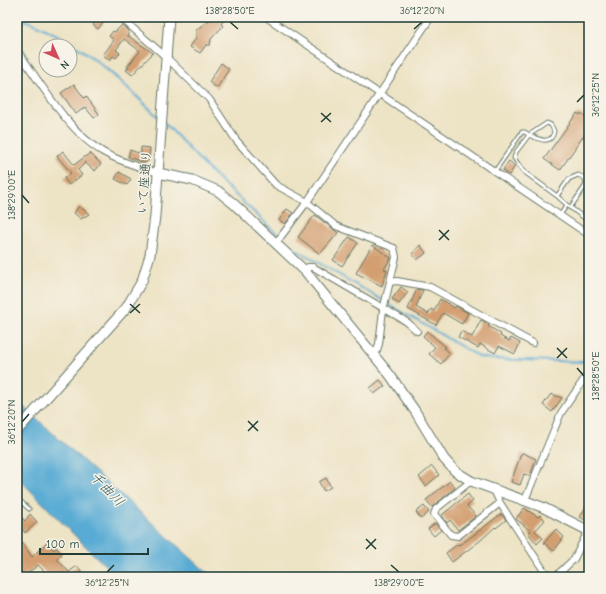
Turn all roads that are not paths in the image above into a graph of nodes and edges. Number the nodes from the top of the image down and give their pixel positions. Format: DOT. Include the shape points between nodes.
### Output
graph roads {
  1 [pos="120,17"];
  2 [pos="169,17"];
  3 [pos="266,17"];
  4 [pos="431,17"];
  5 [pos="17,50"];
  6 [pos="166,57"];
  7 [pos="380,94"];
  8 [pos="530,135"];
  9 [pos="495,171"];
  10 [pos="158,173"];
  11 [pos="558,196"];
  12 [pos="307,202"];
  13 [pos="569,206"];
  14 [pos="560,215"];
  15 [pos="589,216"];
  16 [pos="589,235"];
  17 [pos="278,241"];
  18 [pos="305,271"];
  19 [pos="390,282"];
  20 [pos="384,305"];
  21 [pos="417,331"];
  22 [pos="533,343"];
  23 [pos="372,353"];
  24 [pos="589,372"];
  25 [pos="17,431"];
  26 [pos="471,482"];
  27 [pos="494,490"];
  28 [pos="17,498"];
  29 [pos="525,500"];
  30 [pos="500,503"];
  31 [pos="29,509"];
  32 [pos="589,531"];
  33 [pos="589,574"];
  34 [pos="548,577"];
  35 [pos="555,577"];
  36 [pos="588,577"];
  1 -- 6 [label="street"];
  2 -- 6 [label="street, いて座通り"];
  3 -- 7 [label="street"];
  4 -- 7 [label="street"];
  5 -- 10 [label="street" via="74,128 86,140 113,157"];
  6 -- 10 [label="street, いて座通り"];
  6 -- 12 [label="street" via="209,99 236,140 276,185"];
  7 -- 9 [label="street"];
  7 -- 12 [label="street"];
  8 -- 8 [label="lane" via="547,141 554,131 547,123"];
  8 -- 9 [label="lane" via="524,132 519,135"];
  8 -- 11 [label="lane" via="514,156 515,162 523,171"];
  9 -- 14 [label="street"];
  10 -- 17 [label="street" via="192,180 218,191"];
  10 -- 25 [label="street, いて座通り" via="150,255 142,281 126,308"];
  11 -- 13 [label="lane"];
  11 -- 13 [label="lane" via="572,176 578,174 585,178 586,185"];
  12 -- 17 [label="street"];
  12 -- 19 [label="street" via="336,226 394,248 396,257"];
  13 -- 14 [label="lane"];
  13 -- 15 [label="lane" via="583,217"];
  14 -- 16 [label="street"];
  17 -- 18 [label="street"];
  18 -- 20 [label="street" via="308,267 313,267"];
  18 -- 23 [label="street"];
  19 -- 20 [label="street"];
  19 -- 22 [label="street" via="430,287"];
  20 -- 21 [label="street"];
  20 -- 23 [label="street" via="379,344 377,350"];
  23 -- 26 [label="street" via="411,405 449,465"];
  24 -- 29 [label="street" via="561,413"];
  26 -- 27 [label="street"];
  26 -- 30 [label="street" via="436,509 434,514 452,535 458,536"];
  27 -- 29 [label="street"];
  27 -- 30 [label="street"];
  28 -- 31 [label="lane"];
  29 -- 32 [label="street"];
  30 -- 34 [label="street"];
  32 -- 35 [label="street" via="574,558"];
  33 -- 36 [label="street"];
}
